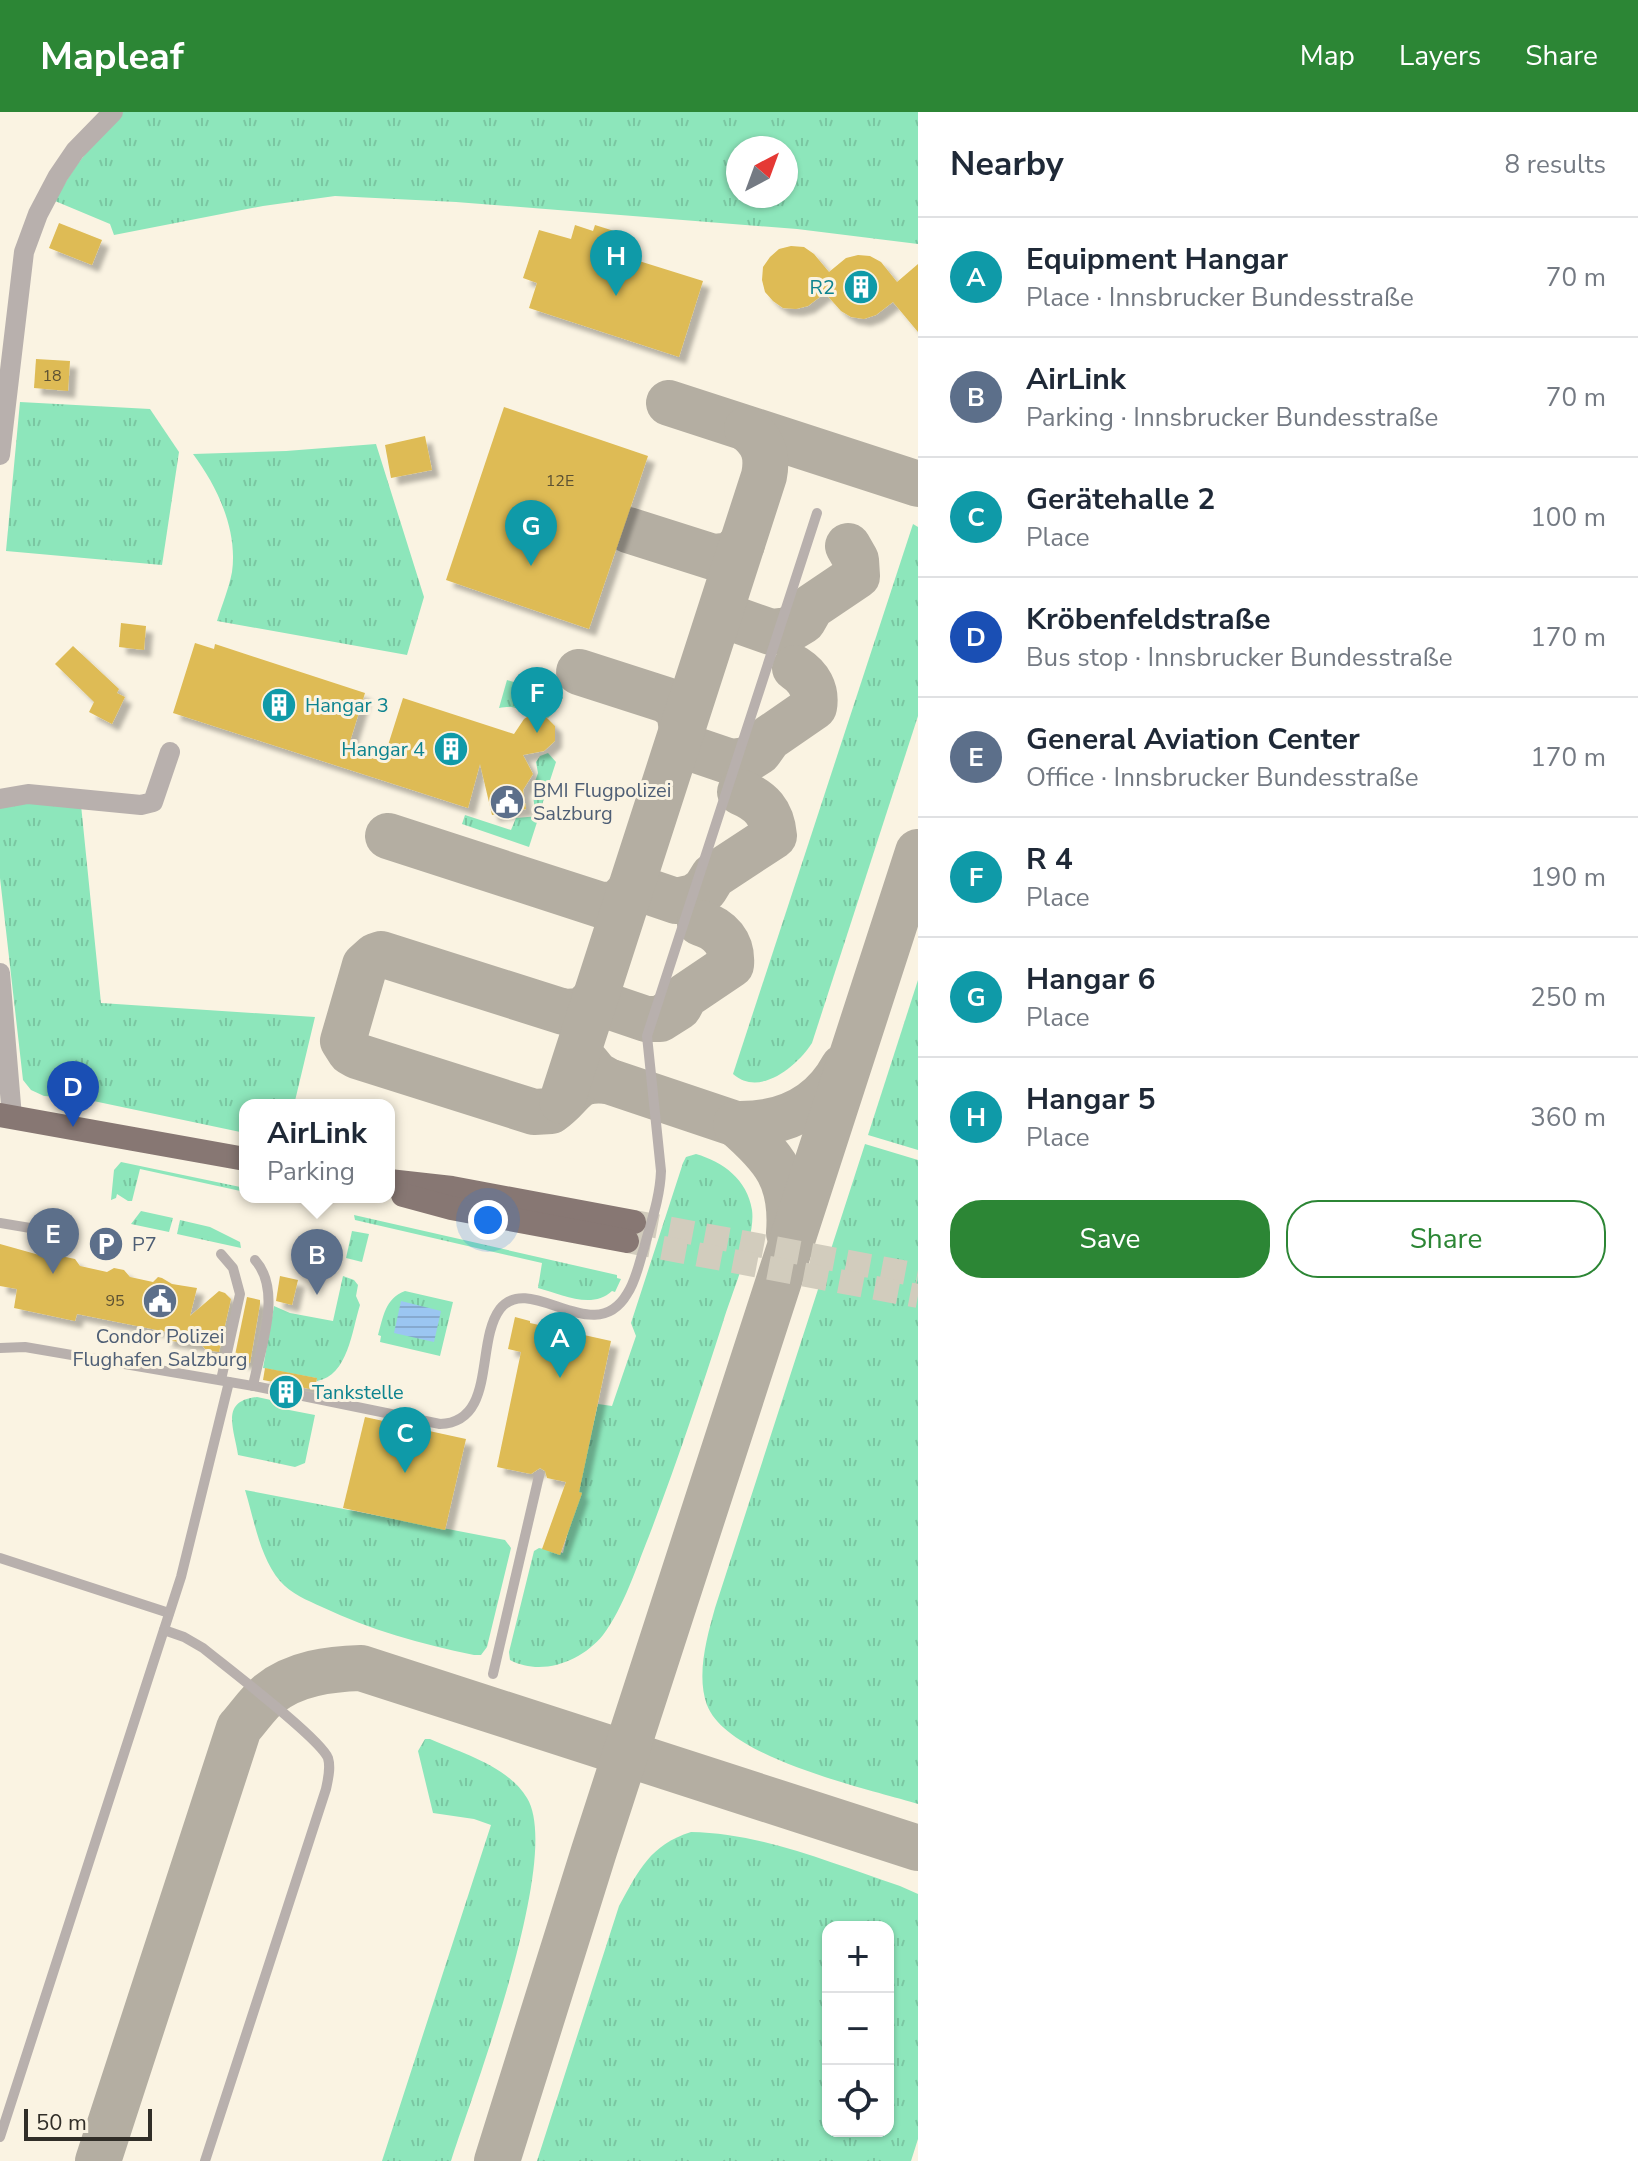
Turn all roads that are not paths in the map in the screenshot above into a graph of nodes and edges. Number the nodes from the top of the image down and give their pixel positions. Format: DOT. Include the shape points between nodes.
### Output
graph roads {
  1 [pos="113,112"];
  2 [pos="0,455"];
  3 [pos="817,513"];
  4 [pos="170,752"];
  5 [pos="0,799"];
  6 [pos="0,973"];
  7 [pos="6,1116"];
  8 [pos="239,1158"];
  9 [pos="395,1182"];
  10 [pos="395,1193"];
  11 [pos="560,1218"];
  12 [pos="0,1223"];
  13 [pos="54,1232"];
  14 [pos="631,1232"];
  15 [pos="221,1254"];
  16 [pos="255,1260"];
  17 [pos="0,1348"];
  18 [pos="225,1381"];
  19 [pos="253,1386"];
  20 [pos="539,1476"];
  21 [pos="0,1558"];
  22 [pos="169,1613"];
  23 [pos="164,1630"];
  24 [pos="493,1674"];
  25 [pos="0,2137"];
  26 [pos="205,2161"];
  1 -- 2 [label="street" via="58,176 24,252"];
  3 -- 19 [label="lane" via="647,1036 660,1192 628,1294 602,1315 522,1298 506,1304 495,1318 470,1412 450,1423"];
  4 -- 5 [label="street" via="153,802 28,794"];
  6 -- 7 [label="street"];
  7 -- 8 [label="main road"];
  9 -- 11 [label="main road" via="452,1188"];
  10 -- 11 [label="main road" via="451,1208"];
  11 -- 14 [label="main road"];
  12 -- 13 [label="lane"];
  15 -- 18 [label="lane" via="233,1268 240,1294"];
  16 -- 19 [label="lane" via="264,1271 268,1308"];
  17 -- 18 [label="lane" via="25,1347"];
  18 -- 19 [label="lane"];
  18 -- 22 [label="lane"];
  20 -- 24 [label="lane"];
  21 -- 22 [label="lane"];
  22 -- 23 [label="lane"];
  23 -- 25 [label="lane"];
  23 -- 26 [label="lane" via="203,1648 312,1738 330,1769"];
}
